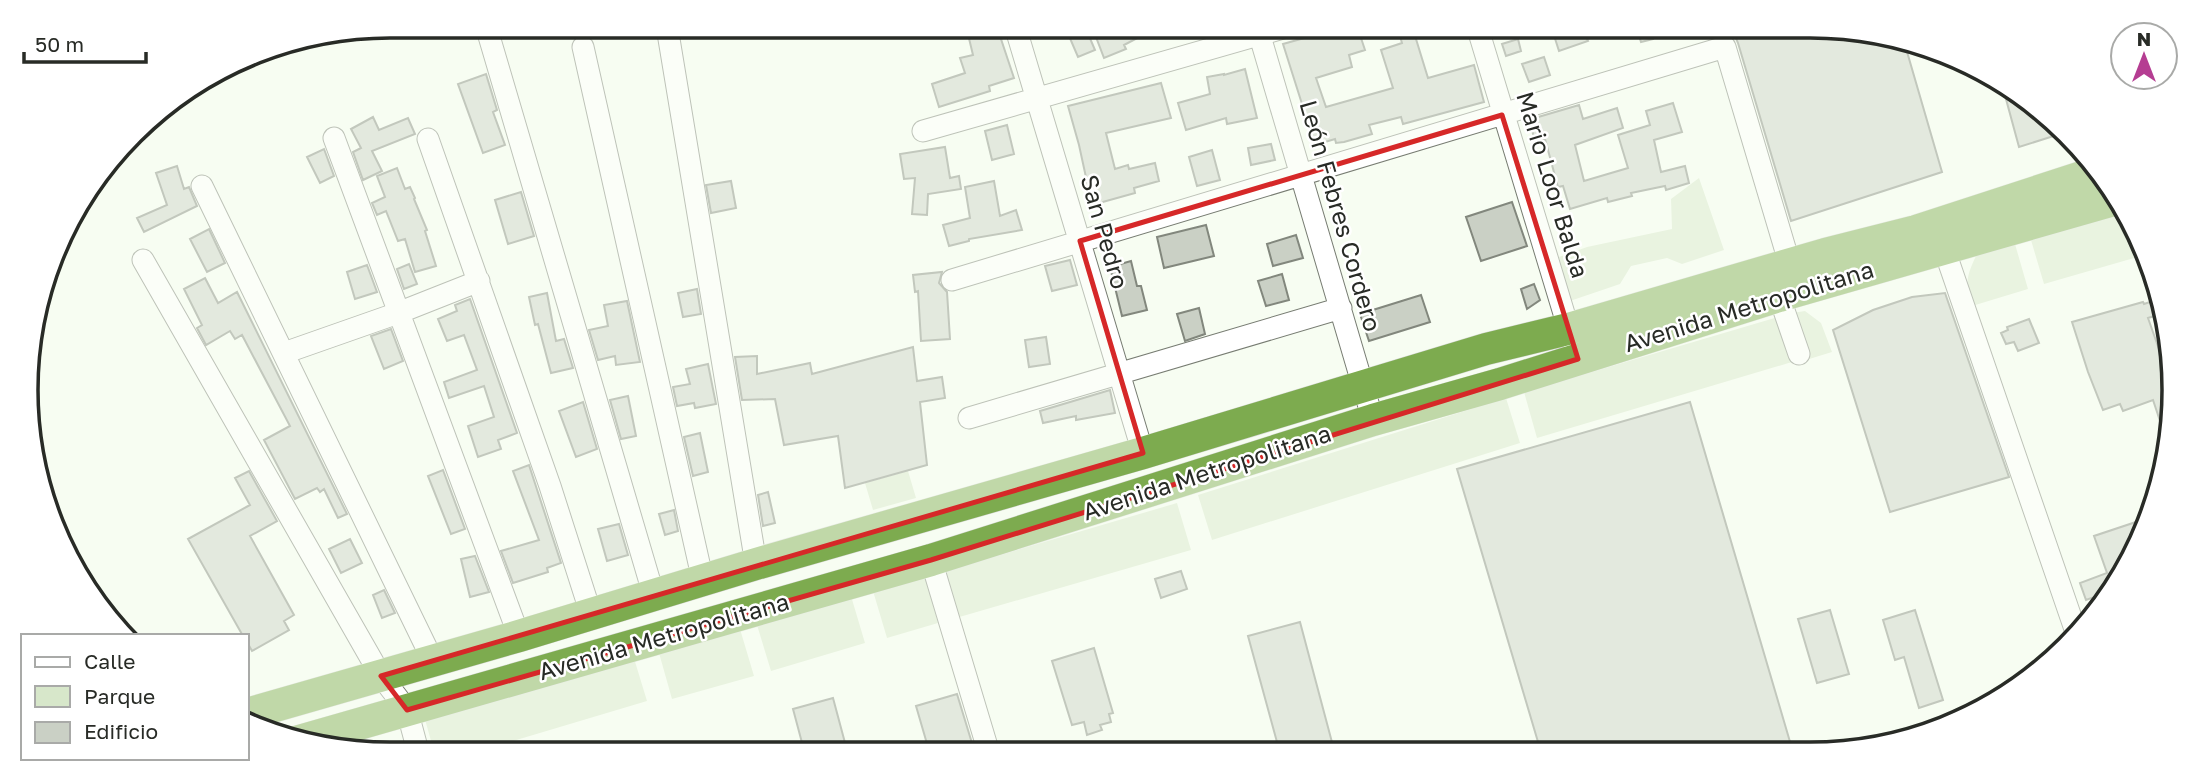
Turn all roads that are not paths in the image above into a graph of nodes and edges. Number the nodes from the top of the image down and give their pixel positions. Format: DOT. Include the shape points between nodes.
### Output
graph roads {
  1 [pos="490,38"];
  2 [pos="669,38"];
  3 [pos="1020,38"];
  4 [pos="1236,38"];
  5 [pos="1261,38"];
  6 [pos="1480,38"];
  7 [pos="583,47"];
  8 [pos="1037,98"];
  9 [pos="1502,115"];
  10 [pos="923,131"];
  11 [pos="334,138"];
  12 [pos="428,139"];
  13 [pos="1301,174"];
  14 [pos="2088,175"];
  15 [pos="202,186"];
  16 [pos="2106,201"];
  17 [pos="1940,237"];
  18 [pos="1080,241"];
  19 [pos="143,260"];
  20 [pos="1790,265"];
  21 [pos="952,280"];
  22 [pos="479,281"];
  23 [pos="1779,296"];
  24 [pos="1340,308"];
  25 [pos="398,313"];
  26 [pos="1568,329"];
  27 [pos="284,353"];
  28 [pos="1799,354"];
  29 [pos="1578,359"];
  30 [pos="1119,374"];
  31 [pos="1362,386"];
  32 [pos="969,418"];
  33 [pos="1373,420"];
  34 [pos="1143,453"];
  35 [pos="931,561"];
  36 [pos="756,564"];
  37 [pos="703,581"];
  38 [pos="654,596"];
  39 [pos="592,614"];
  40 [pos="2073,624"];
  41 [pos="519,636"];
  42 [pos="433,661"];
  43 [pos="380,676"];
  44 [pos="407,710"];
  45 [pos="249,713"];
  46 [pos="319,735"];
  47 [pos="416,742"];
  48 [pos="986,742"];
  1 -- 38 [label="street"];
  2 -- 36 [label="street"];
  3 -- 8 [label="street, San Pedro"];
  4 -- 8 [label="street"];
  5 -- 13 [label="street, León Febres Cordero"];
  6 -- 9 [label="street, Mario Loor Balda"];
  7 -- 37 [label="street"];
  8 -- 10 [label="street"];
  8 -- 18 [label="street, San Pedro"];
  9 -- 13 [label="street"];
  9 -- 20 [label="street" via="1725,47"];
  9 -- 26 [label="street, Mario Loor Balda"];
  11 -- 25 [label="street"];
  12 -- 22 [label="street"];
  13 -- 18 [label="street"];
  13 -- 24 [label="street, León Febres Cordero"];
  14 -- 17 [label="highway"];
  15 -- 27 [label="street"];
  16 -- 17 [label="highway, Avenida Metropolitana"];
  17 -- 20 [label="highway"];
  17 -- 23 [label="highway, Avenida Metropolitana"];
  17 -- 40 [label="street"];
  18 -- 21 [label="street"];
  18 -- 30 [label="street, San Pedro"];
  19 -- 43 [label="street"];
  20 -- 26 [label="highway"];
  22 -- 25 [label="street"];
  22 -- 39 [label="street"];
  23 -- 28 [label="street"];
  23 -- 29 [label="highway, Avenida Metropolitana"];
  24 -- 30 [label="street"];
  24 -- 31 [label="street, León Febres Cordero"];
  25 -- 27 [label="street"];
  25 -- 41 [label="street"];
  26 -- 29 [label="street, Mario Loor Balda"];
  26 -- 31 [label="highway"];
  27 -- 42 [label="street"];
  29 -- 33 [label="highway, Avenida Metropolitana"];
  30 -- 32 [label="street"];
  30 -- 34 [label="street, San Pedro"];
  31 -- 33 [label="street, León Febres Cordero"];
  31 -- 34 [label="highway"];
  33 -- 35 [label="highway, Avenida Metropolitana"];
  34 -- 36 [label="highway"];
  35 -- 44 [label="highway, Avenida Metropolitana"];
  35 -- 48 [label="street"];
  36 -- 37 [label="highway"];
  37 -- 38 [label="highway"];
  38 -- 39 [label="highway"];
  39 -- 41 [label="highway"];
  41 -- 42 [label="highway"];
  42 -- 43 [label="highway"];
  43 -- 44 [label="street"];
  43 -- 45 [label="highway"];
  44 -- 46 [label="highway, Avenida Metropolitana"];
  44 -- 47 [label="street"];
}
